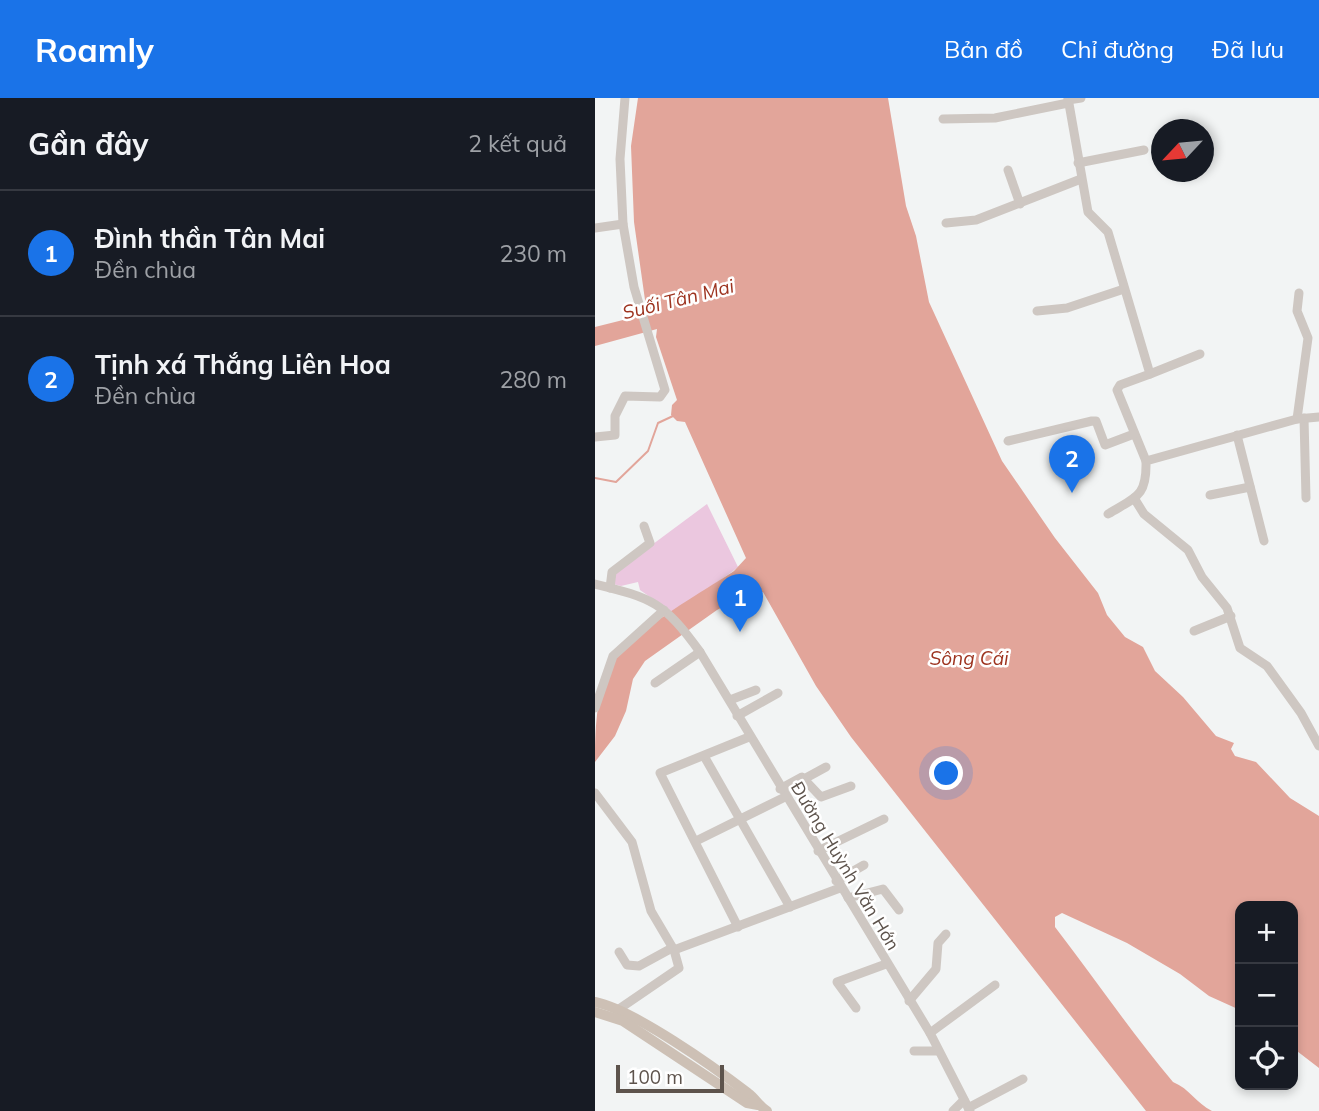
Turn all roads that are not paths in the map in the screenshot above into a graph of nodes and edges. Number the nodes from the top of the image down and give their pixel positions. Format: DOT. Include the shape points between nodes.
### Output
graph roads {
  1 [pos="625,98"];
  2 [pos="1081,98"];
  3 [pos="1068,100"];
  4 [pos="943,118"];
  5 [pos="1144,150"];
  6 [pos="1078,163"];
  7 [pos="1008,170"];
  8 [pos="1081,178"];
  9 [pos="1020,204"];
  10 [pos="623,223"];
  11 [pos="946,223"];
  12 [pos="595,228"];
  13 [pos="1124,289"];
  14 [pos="1299,293"];
  15 [pos="1037,311"];
  16 [pos="1200,354"];
  17 [pos="1150,374"];
  18 [pos="1319,417"];
  19 [pos="1300,418"];
  20 [pos="1134,434"];
  21 [pos="1237,435"];
  22 [pos="595,437"];
  23 [pos="1009,440"];
  24 [pos="1146,461"];
  25 [pos="1250,487"];
  26 [pos="1210,495"];
  27 [pos="1134,498"];
  28 [pos="1306,498"];
  29 [pos="1108,514"];
  30 [pos="643,526"];
  31 [pos="1264,541"];
  32 [pos="595,584"];
  33 [pos="610,588"];
  34 [pos="664,610"];
  35 [pos="1231,616"];
  36 [pos="1194,631"];
  37 [pos="700,652"];
  38 [pos="655,682"];
  39 [pos="756,690"];
  40 [pos="598,691"];
  41 [pos="778,693"];
  42 [pos="730,700"];
  43 [pos="595,708"];
  44 [pos="737,716"];
  45 [pos="749,737"];
  46 [pos="1319,746"];
  47 [pos="704,755"];
  48 [pos="826,767"];
  49 [pos="804,779"];
  50 [pos="851,786"];
  51 [pos="595,793"];
  52 [pos="783,793"];
  53 [pos="740,819"];
  54 [pos="884,819"];
  55 [pos="696,841"];
  56 [pos="818,851"];
  57 [pos="864,865"];
  58 [pos="838,885"];
  59 [pos="848,898"];
  60 [pos="790,907"];
  61 [pos="899,910"];
  62 [pos="738,927"];
  63 [pos="946,934"];
  64 [pos="673,949"];
  65 [pos="619,952"];
  66 [pos="886,964"];
  67 [pos="995,985"];
  68 [pos="909,1001"];
  69 [pos="595,1002"];
  70 [pos="856,1008"];
  71 [pos="619,1009"];
  72 [pos="595,1012"];
  73 [pos="930,1033"];
  74 [pos="915,1051"];
  75 [pos="936,1051"];
  76 [pos="1023,1079"];
  77 [pos="967,1106"];
  78 [pos="760,1109"];
  79 [pos="953,1111"];
  1 -- 10 [label="street" via="620,159"];
  2 -- 3 [label="street"];
  3 -- 4 [label="street" via="995,118"];
  3 -- 6 [label="street"];
  5 -- 6 [label="street"];
  6 -- 8 [label="street"];
  7 -- 9 [label="street"];
  8 -- 9 [label="street"];
  8 -- 13 [label="street" via="1091,217 1108,232"];
  9 -- 11 [label="street" via="976,220"];
  10 -- 12 [label="street"];
  10 -- 22 [label="street" via="664,394 625,396 615,416 615,435"];
  13 -- 15 [label="street" via="1067,308"];
  13 -- 17 [label="street"];
  14 -- 19 [label="street" via="1297,311 1308,338"];
  16 -- 17 [label="street"];
  17 -- 20 [label="street" via="1117,390"];
  18 -- 19 [label="street"];
  19 -- 21 [label="street"];
  19 -- 28 [label="street"];
  20 -- 23 [label="street" via="1105,445 1093,421"];
  20 -- 24 [label="street"];
  21 -- 24 [label="street"];
  21 -- 25 [label="street"];
  24 -- 27 [label="street" via="1145,487"];
  25 -- 26 [label="street"];
  25 -- 31 [label="street"];
  27 -- 29 [label="street"];
  27 -- 35 [label="street" via="1144,514 1184,545"];
  30 -- 33 [label="street" via="650,544 612,572"];
  32 -- 33 [label="street"];
  33 -- 34 [label="street" via="644,597"];
  34 -- 37 [label="street, Đường Huỳnh Văn Hớn"];
  34 -- 40 [label="street" via="620,647"];
  35 -- 36 [label="street"];
  35 -- 46 [label="street" via="1240,648 1267,666"];
  37 -- 38 [label="street"];
  37 -- 42 [label="street, Đường Huỳnh Văn Hớn"];
  39 -- 42 [label="street"];
  40 -- 43 [label="street"];
  41 -- 44 [label="street"];
  42 -- 44 [label="street, Đường Huỳnh Văn Hớn"];
  44 -- 45 [label="street, Đường Huỳnh Văn Hớn"];
  45 -- 47 [label="street"];
  45 -- 52 [label="street, Đường Huỳnh Văn Hớn"];
  47 -- 53 [label="street"];
  47 -- 55 [label="street" via="660,773"];
  48 -- 49 [label="street"];
  49 -- 50 [label="street" via="821,797"];
  49 -- 52 [label="street" via="799,778"];
  51 -- 64 [label="street" via="632,842 651,911"];
  52 -- 53 [label="street"];
  52 -- 56 [label="street, Đường Huỳnh Văn Hớn"];
  53 -- 55 [label="street"];
  53 -- 60 [label="street"];
  54 -- 56 [label="street"];
  55 -- 62 [label="street"];
  56 -- 58 [label="street, Đường Huỳnh Văn Hớn"];
  57 -- 58 [label="street"];
  58 -- 59 [label="street, Đường Huỳnh Văn Hớn"];
  58 -- 60 [label="street"];
  59 -- 61 [label="street" via="883,889"];
  59 -- 66 [label="street, Đường Huỳnh Văn Hớn"];
  60 -- 62 [label="street"];
  62 -- 64 [label="street"];
  63 -- 68 [label="street" via="938,943 936,969"];
  64 -- 65 [label="street" via="636,966 627,965"];
  64 -- 71 [label="street" via="679,968"];
  66 -- 68 [label="street, Đường Huỳnh Văn Hớn"];
  66 -- 70 [label="street" via="837,982"];
  67 -- 73 [label="street"];
  68 -- 73 [label="street, Đường Huỳnh Văn Hớn"];
  69 -- 71 [label="main road"];
  71 -- 78 [label="main road" via="751,1095"];
  72 -- 78 [label="main road" via="623,1021"];
  73 -- 75 [label="street, Đường Huỳnh Văn Hớn"];
  74 -- 75 [label="street"];
  75 -- 77 [label="street, Đường Huỳnh Văn Hớn"];
  76 -- 77 [label="street"];
  77 -- 79 [label="street"];
}
